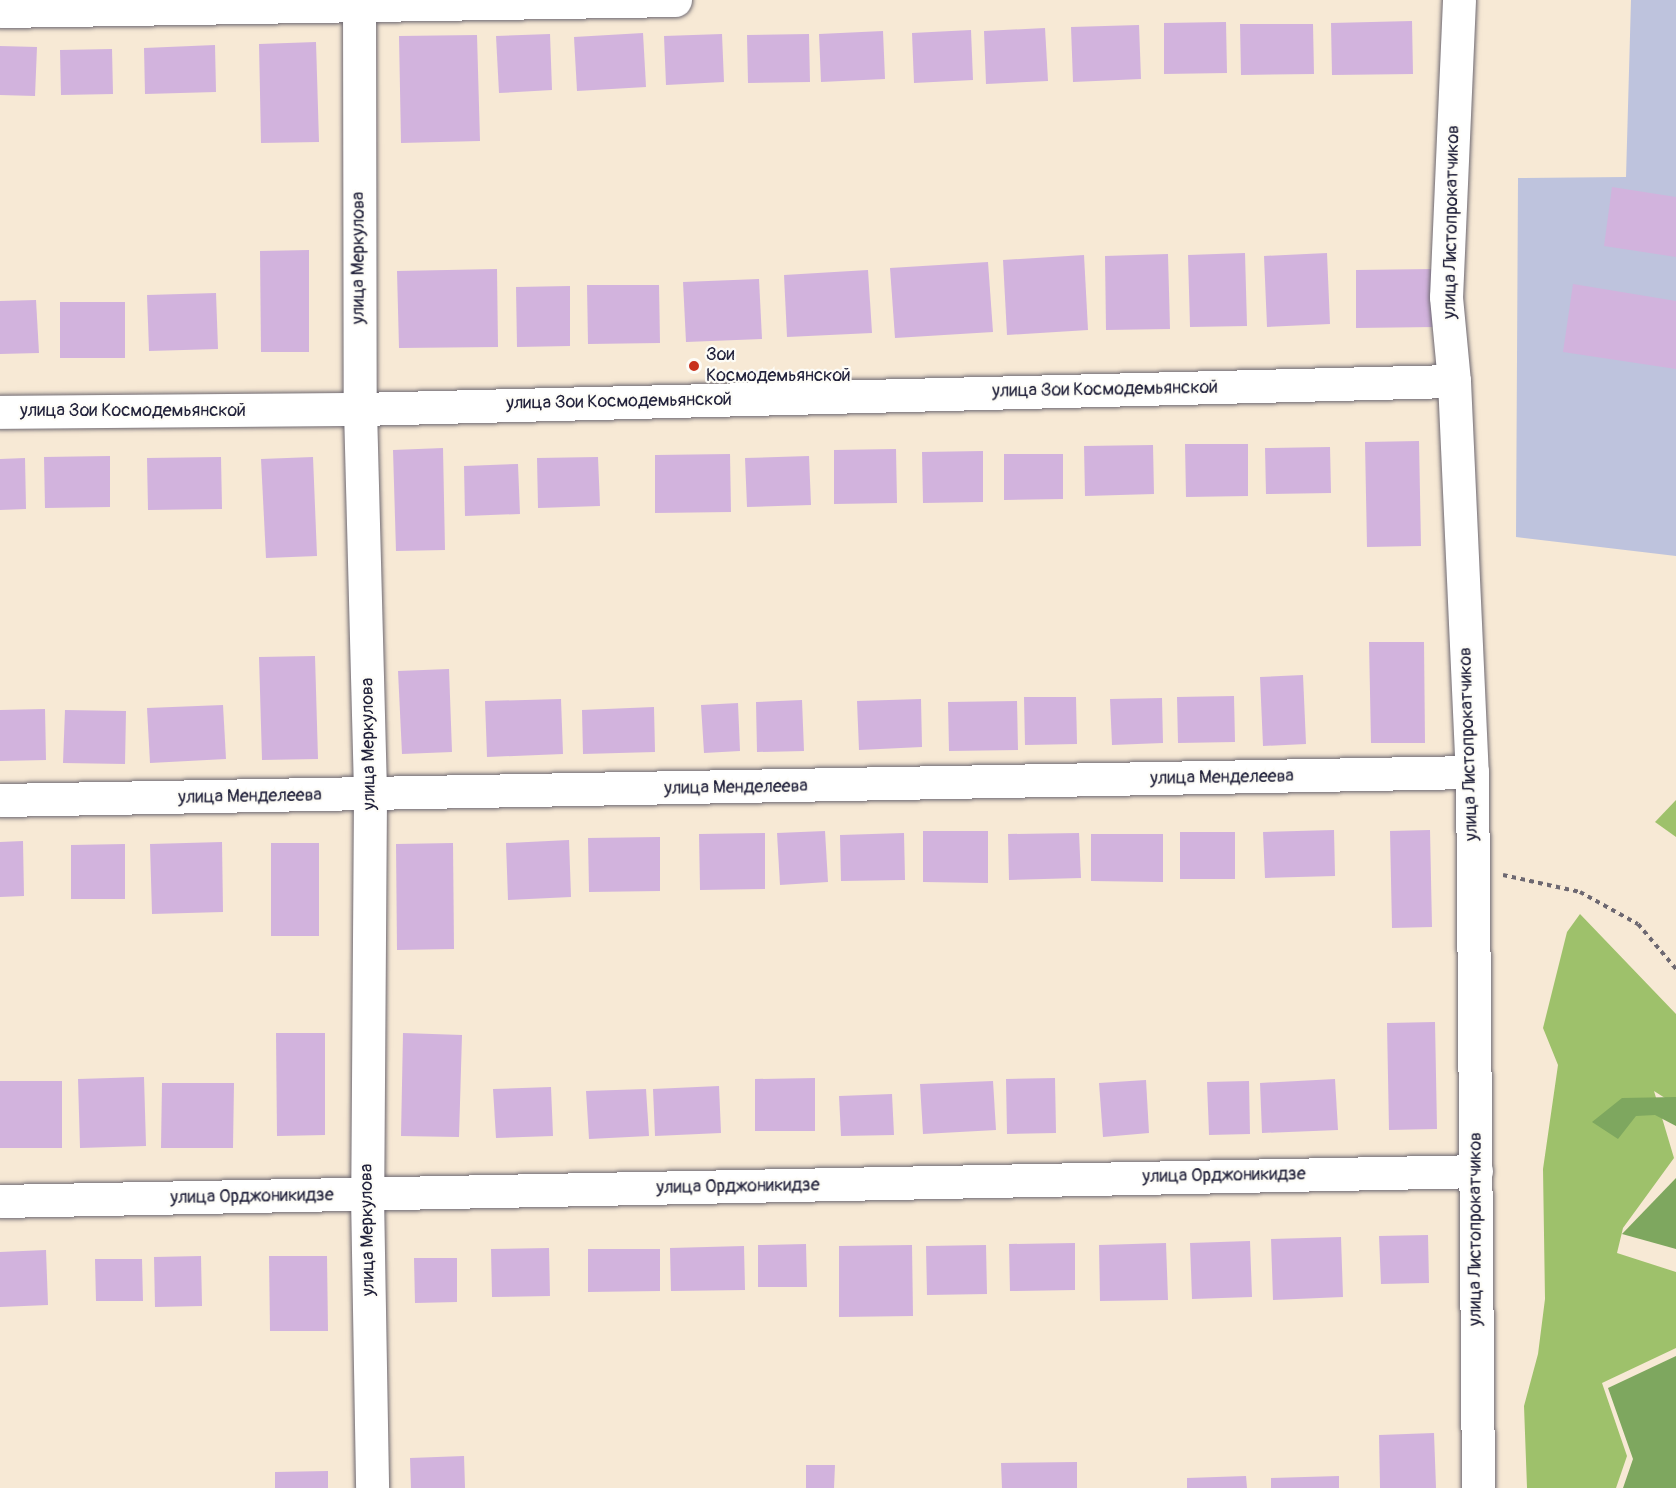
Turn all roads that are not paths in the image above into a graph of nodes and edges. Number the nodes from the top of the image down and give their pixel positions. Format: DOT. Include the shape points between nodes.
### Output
graph roads {
  1 [pos="675,0"];
  2 [pos="1459,0"];
  3 [pos="359,2"];
  4 [pos="0,11"];
  5 [pos="1454,381"];
  6 [pos="360,409"];
  7 [pos="0,412"];
  8 [pos="1472,772"];
  9 [pos="370,796"];
  10 [pos="0,800"];
  11 [pos="1476,1171"];
  12 [pos="367,1195"];
  13 [pos="0,1201"];
  14 [pos="372,1488"];
  15 [pos="1478,1488"];
  1 -- 3 [label="street"];
  2 -- 5 [label="street, улица Листопрокатчиков" via="1446,297"];
  3 -- 4 [label="street"];
  3 -- 6 [label="street, улица Меркулова"];
  5 -- 6 [label="street, улица Зои Космодемьянской"];
  5 -- 8 [label="street, улица Листопрокатчиков"];
  6 -- 7 [label="street, улица Зои Космодемьянской"];
  6 -- 9 [label="street, улица Меркулова"];
  8 -- 9 [label="street, улица Менделеева"];
  8 -- 11 [label="street, улица Листопрокатчиков"];
  9 -- 10 [label="street, улица Менделеева"];
  9 -- 12 [label="street, улица Меркулова"];
  11 -- 12 [label="street, улица Орджоникидзе"];
  11 -- 15 [label="street, улица Листопрокатчиков"];
  12 -- 13 [label="street, улица Орджоникидзе"];
  12 -- 14 [label="street, улица Меркулова"];
}
